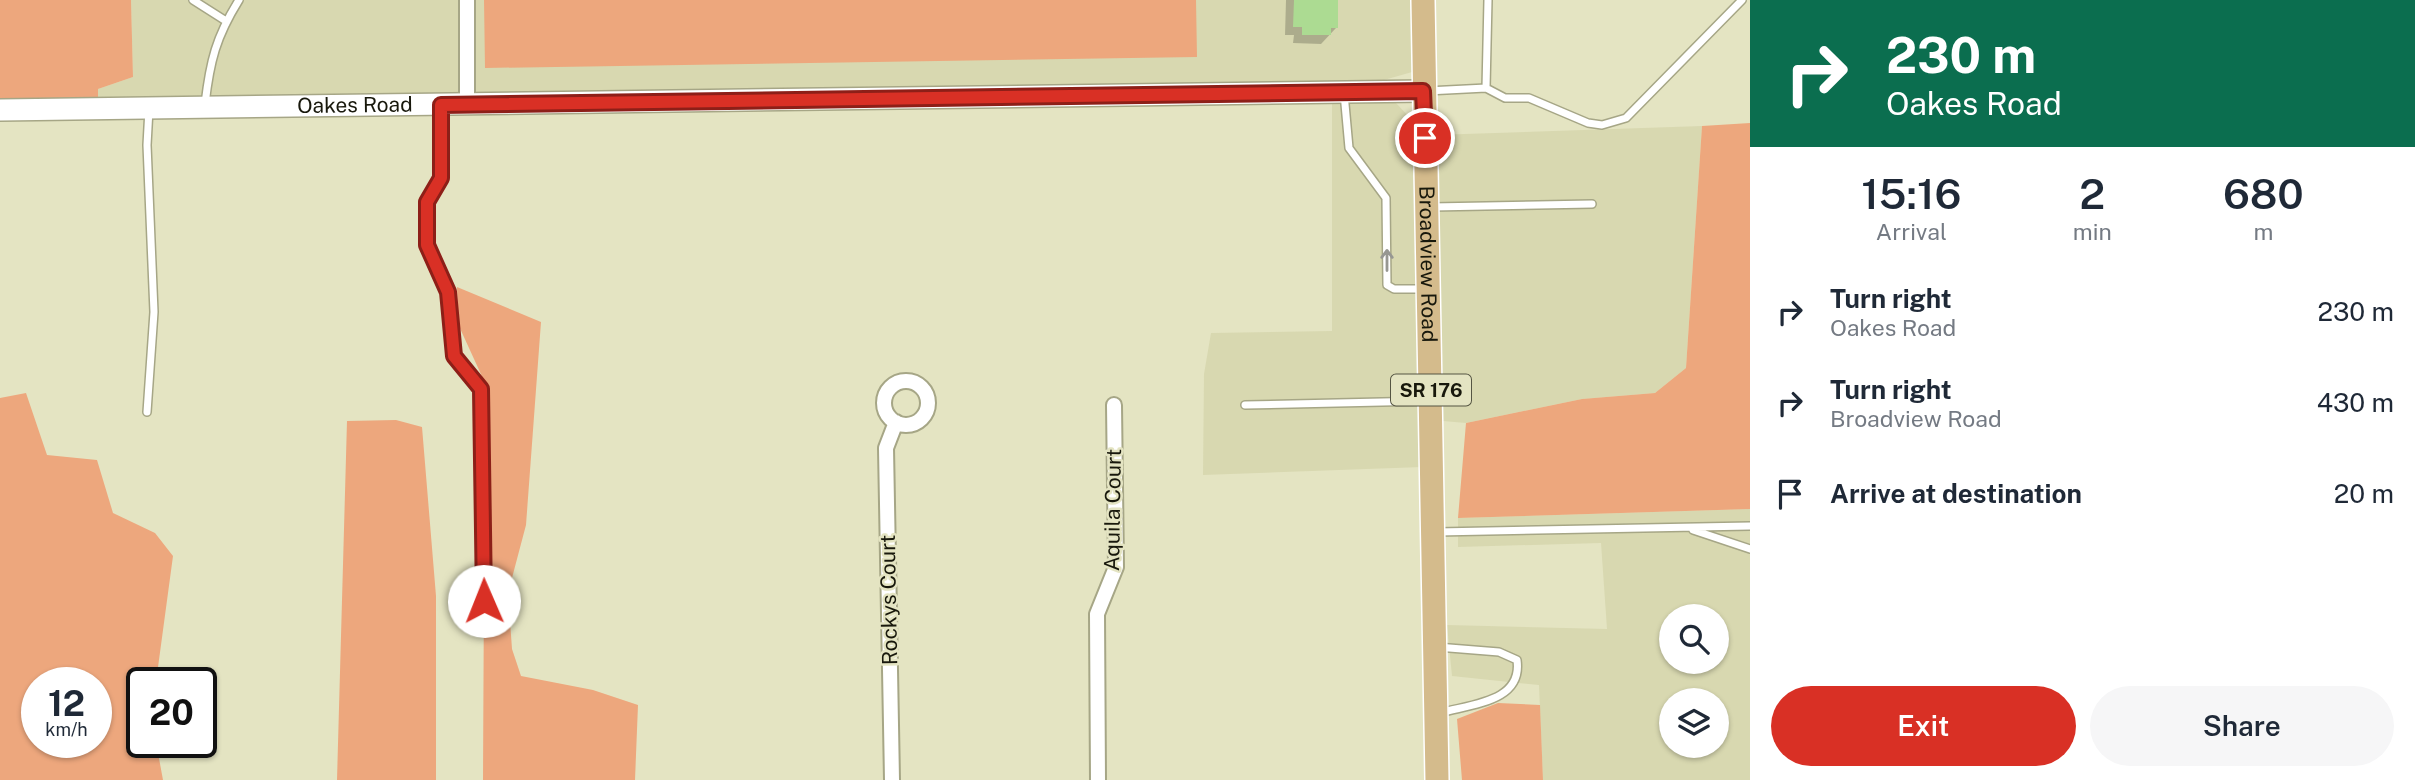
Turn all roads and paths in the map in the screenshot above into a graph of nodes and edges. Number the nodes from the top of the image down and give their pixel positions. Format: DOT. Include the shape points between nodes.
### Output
graph roads {
  1 [pos="194,0"];
  2 [pos="239,0"];
  3 [pos="467,0"];
  4 [pos="1423,0"];
  5 [pos="1488,0"];
  6 [pos="1742,0"];
  7 [pos="226,21"];
  8 [pos="1486,88"];
  9 [pos="1423,91"];
  10 [pos="1344,92"];
  11 [pos="441,105"];
  12 [pos="467,105"];
  13 [pos="204,108"];
  14 [pos="149,109"];
  15 [pos="0,110"];
  16 [pos="1592,204"];
  17 [pos="1427,208"];
  18 [pos="1429,289"];
  19 [pos="1431,401"];
  20 [pos="1114,405"];
  21 [pos="1245,405"];
  22 [pos="147,412"];
  23 [pos="896,422"];
  24 [pos="1750,526"];
  25 [pos="1689,528"];
  26 [pos="1433,532"];
  27 [pos="1750,549"];
  28 [pos="484,601"];
  29 [pos="1434,647"];
  30 [pos="1436,714"];
  31 [pos="892,780"];
  32 [pos="1098,780"];
  33 [pos="1437,780"];
  1 -- 7 [label="lane"];
  2 -- 7 [label="lane"];
  3 -- 12 [label="street"];
  4 -- 9 [label="main road, Broadview Road / SR 176"];
  5 -- 8 [label="lane"];
  6 -- 8 [label="lane" via="1626,118 1613,123 1588,122"];
  7 -- 13 [label="lane" via="210,61"];
  8 -- 9 [label="lane"];
  9 -- 10 [label="street, Oakes Road"];
  9 -- 17 [label="main road, Broadview Road / SR 176"];
  10 -- 12 [label="street, Oakes Road"];
  18 -- 10 [label="lane, one-way" via="1387,285 1386,198 1349,148"];
  11 -- 12 [label="street, Oakes Road"];
  11 -- 13 [label="street, Oakes Road"];
  11 -- 28 [label="lane" via="441,178 427,202 427,245 448,292 454,356 481,389"];
  13 -- 14 [label="street, Oakes Road"];
  14 -- 15 [label="street, Oakes Road"];
  14 -- 22 [label="lane" via="154,312"];
  16 -- 17 [label="lane"];
  17 -- 18 [label="main road, Broadview Road / SR 176"];
  18 -- 19 [label="main road, Broadview Road / SR 176"];
  19 -- 21 [label="lane"];
  19 -- 26 [label="main road, Broadview Road / SR 176"];
  20 -- 32 [label="street, Aquila Court" via="1116,567 1097,614"];
  23 -- 31 [label="street, Rockys Court" via="886,448"];
  24 -- 25 [label="lane"];
  25 -- 26 [label="lane"];
  25 -- 27 [label="lane"];
  26 -- 29 [label="main road, Broadview Road / SR 176"];
  29 -- 30 [label="main road, Broadview Road / SR 176"];
  29 -- 30 [label="lane" via="1499,652 1517,660 1519,675 1510,690"];
  30 -- 33 [label="main road, Broadview Road / SR 176"];
}
